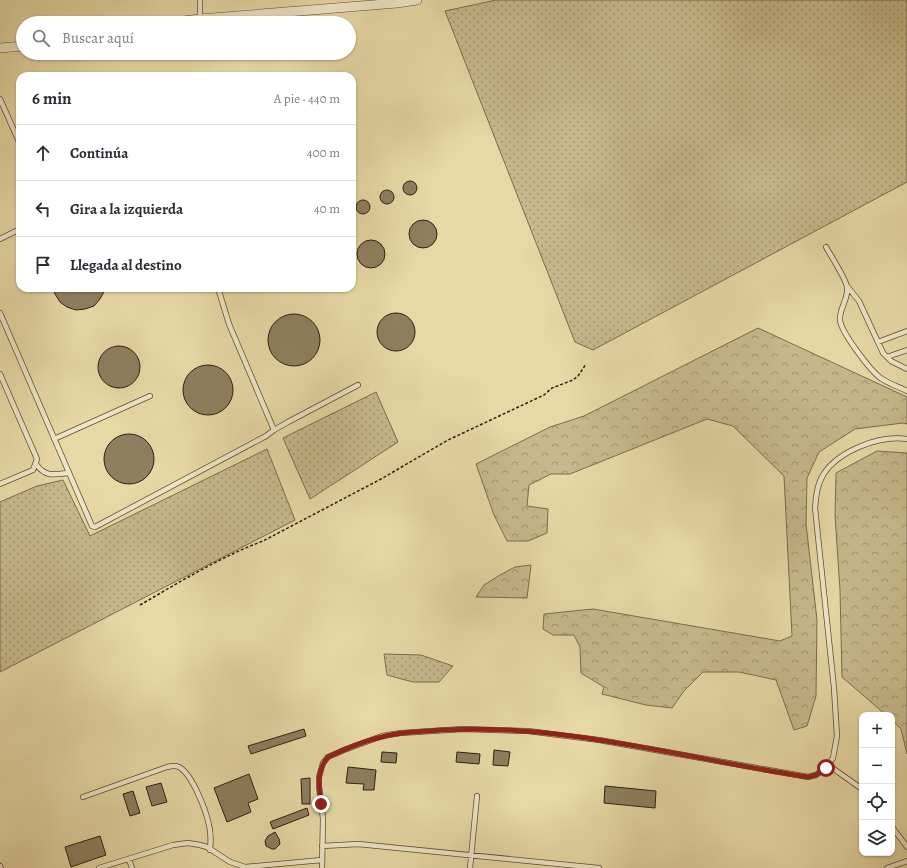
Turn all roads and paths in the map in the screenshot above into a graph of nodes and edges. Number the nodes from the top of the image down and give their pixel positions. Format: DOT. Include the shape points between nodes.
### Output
graph roads {
  1 [pos="200,0"];
  2 [pos="417,0"];
  3 [pos="200,16"];
  4 [pos="237,16"];
  5 [pos="16,47"];
  6 [pos="0,48"];
  7 [pos="0,99"];
  8 [pos="16,135"];
  9 [pos="16,231"];
  10 [pos="0,239"];
  11 [pos="826,247"];
  12 [pos="847,286"];
  13 [pos="219,292"];
  14 [pos="0,313"];
  15 [pos="907,331"];
  16 [pos="878,342"];
  17 [pos="907,350"];
  18 [pos="887,357"];
  19 [pos="586,364"];
  20 [pos="907,369"];
  21 [pos="0,374"];
  22 [pos="358,385"];
  23 [pos="907,391"];
  24 [pos="150,396"];
  25 [pos="274,430"];
  26 [pos="54,439"];
  27 [pos="907,439"];
  28 [pos="36,464"];
  29 [pos="68,473"];
  30 [pos="0,484"];
  31 [pos="140,604"];
  32 [pos="828,765"];
  33 [pos="859,787"];
  34 [pos="477,796"];
  35 [pos="83,797"];
  36 [pos="895,831"];
  37 [pos="322,846"];
  38 [pos="907,847"];
  39 [pos="210,850"];
  40 [pos="472,855"];
  41 [pos="129,859"];
  42 [pos="322,860"];
  43 [pos="907,861"];
  44 [pos="99,868"];
  45 [pos="132,868"];
  46 [pos="322,868"];
  47 [pos="470,868"];
  48 [pos="599,868"];
  49 [pos="887,868"];
  1 -- 3 [label="lane"];
  2 -- 4 [label="street"];
  5 -- 6 [label="street"];
  7 -- 8 [label="lane"];
  9 -- 10 [label="lane"];
  11 -- 12 [label="lane"];
  12 -- 16 [label="lane" via="858,301"];
  12 -- 23 [label="lane" via="847,295 840,312 842,329 882,379"];
  13 -- 25 [label="lane" via="229,324"];
  14 -- 26 [label="lane"];
  15 -- 16 [label="lane"];
  16 -- 18 [label="lane"];
  17 -- 18 [label="lane"];
  18 -- 20 [label="lane"];
  19 -- 31 [label="path" via="572,380 448,440 381,479"];
  21 -- 28 [label="lane" via="37,459"];
  22 -- 25 [label="lane"];
  24 -- 26 [label="lane"];
  25 -- 29 [label="lane" via="95,527 89,521"];
  26 -- 29 [label="lane"];
  27 -- 32 [label="lane" via="887,439 848,452 831,464 823,476 816,496 815,508 834,688 836,736 833,758"];
  28 -- 29 [label="lane" via="44,473"];
  28 -- 30 [label="lane" via="33,470"];
  32 -- 33 [label="lane"];
  32 -- 37 [label="lane" via="816,775 808,777 599,740 528,731 463,729 382,736 328,757 323,763 319,776 323,819"];
  34 -- 40 [label="lane"];
  35 -- 39 [label="lane" via="167,767 179,768 188,774 204,808 211,837"];
  36 -- 38 [label="lane"];
  37 -- 40 [label="lane" via="358,844"];
  37 -- 42 [label="lane"];
  39 -- 41 [label="lane" via="188,843"];
  39 -- 42 [label="lane" via="230,862 245,867"];
  40 -- 47 [label="lane"];
  40 -- 48 [label="lane"];
  41 -- 44 [label="lane"];
  41 -- 45 [label="lane"];
  42 -- 46 [label="lane"];
  43 -- 49 [label="lane"];
}
